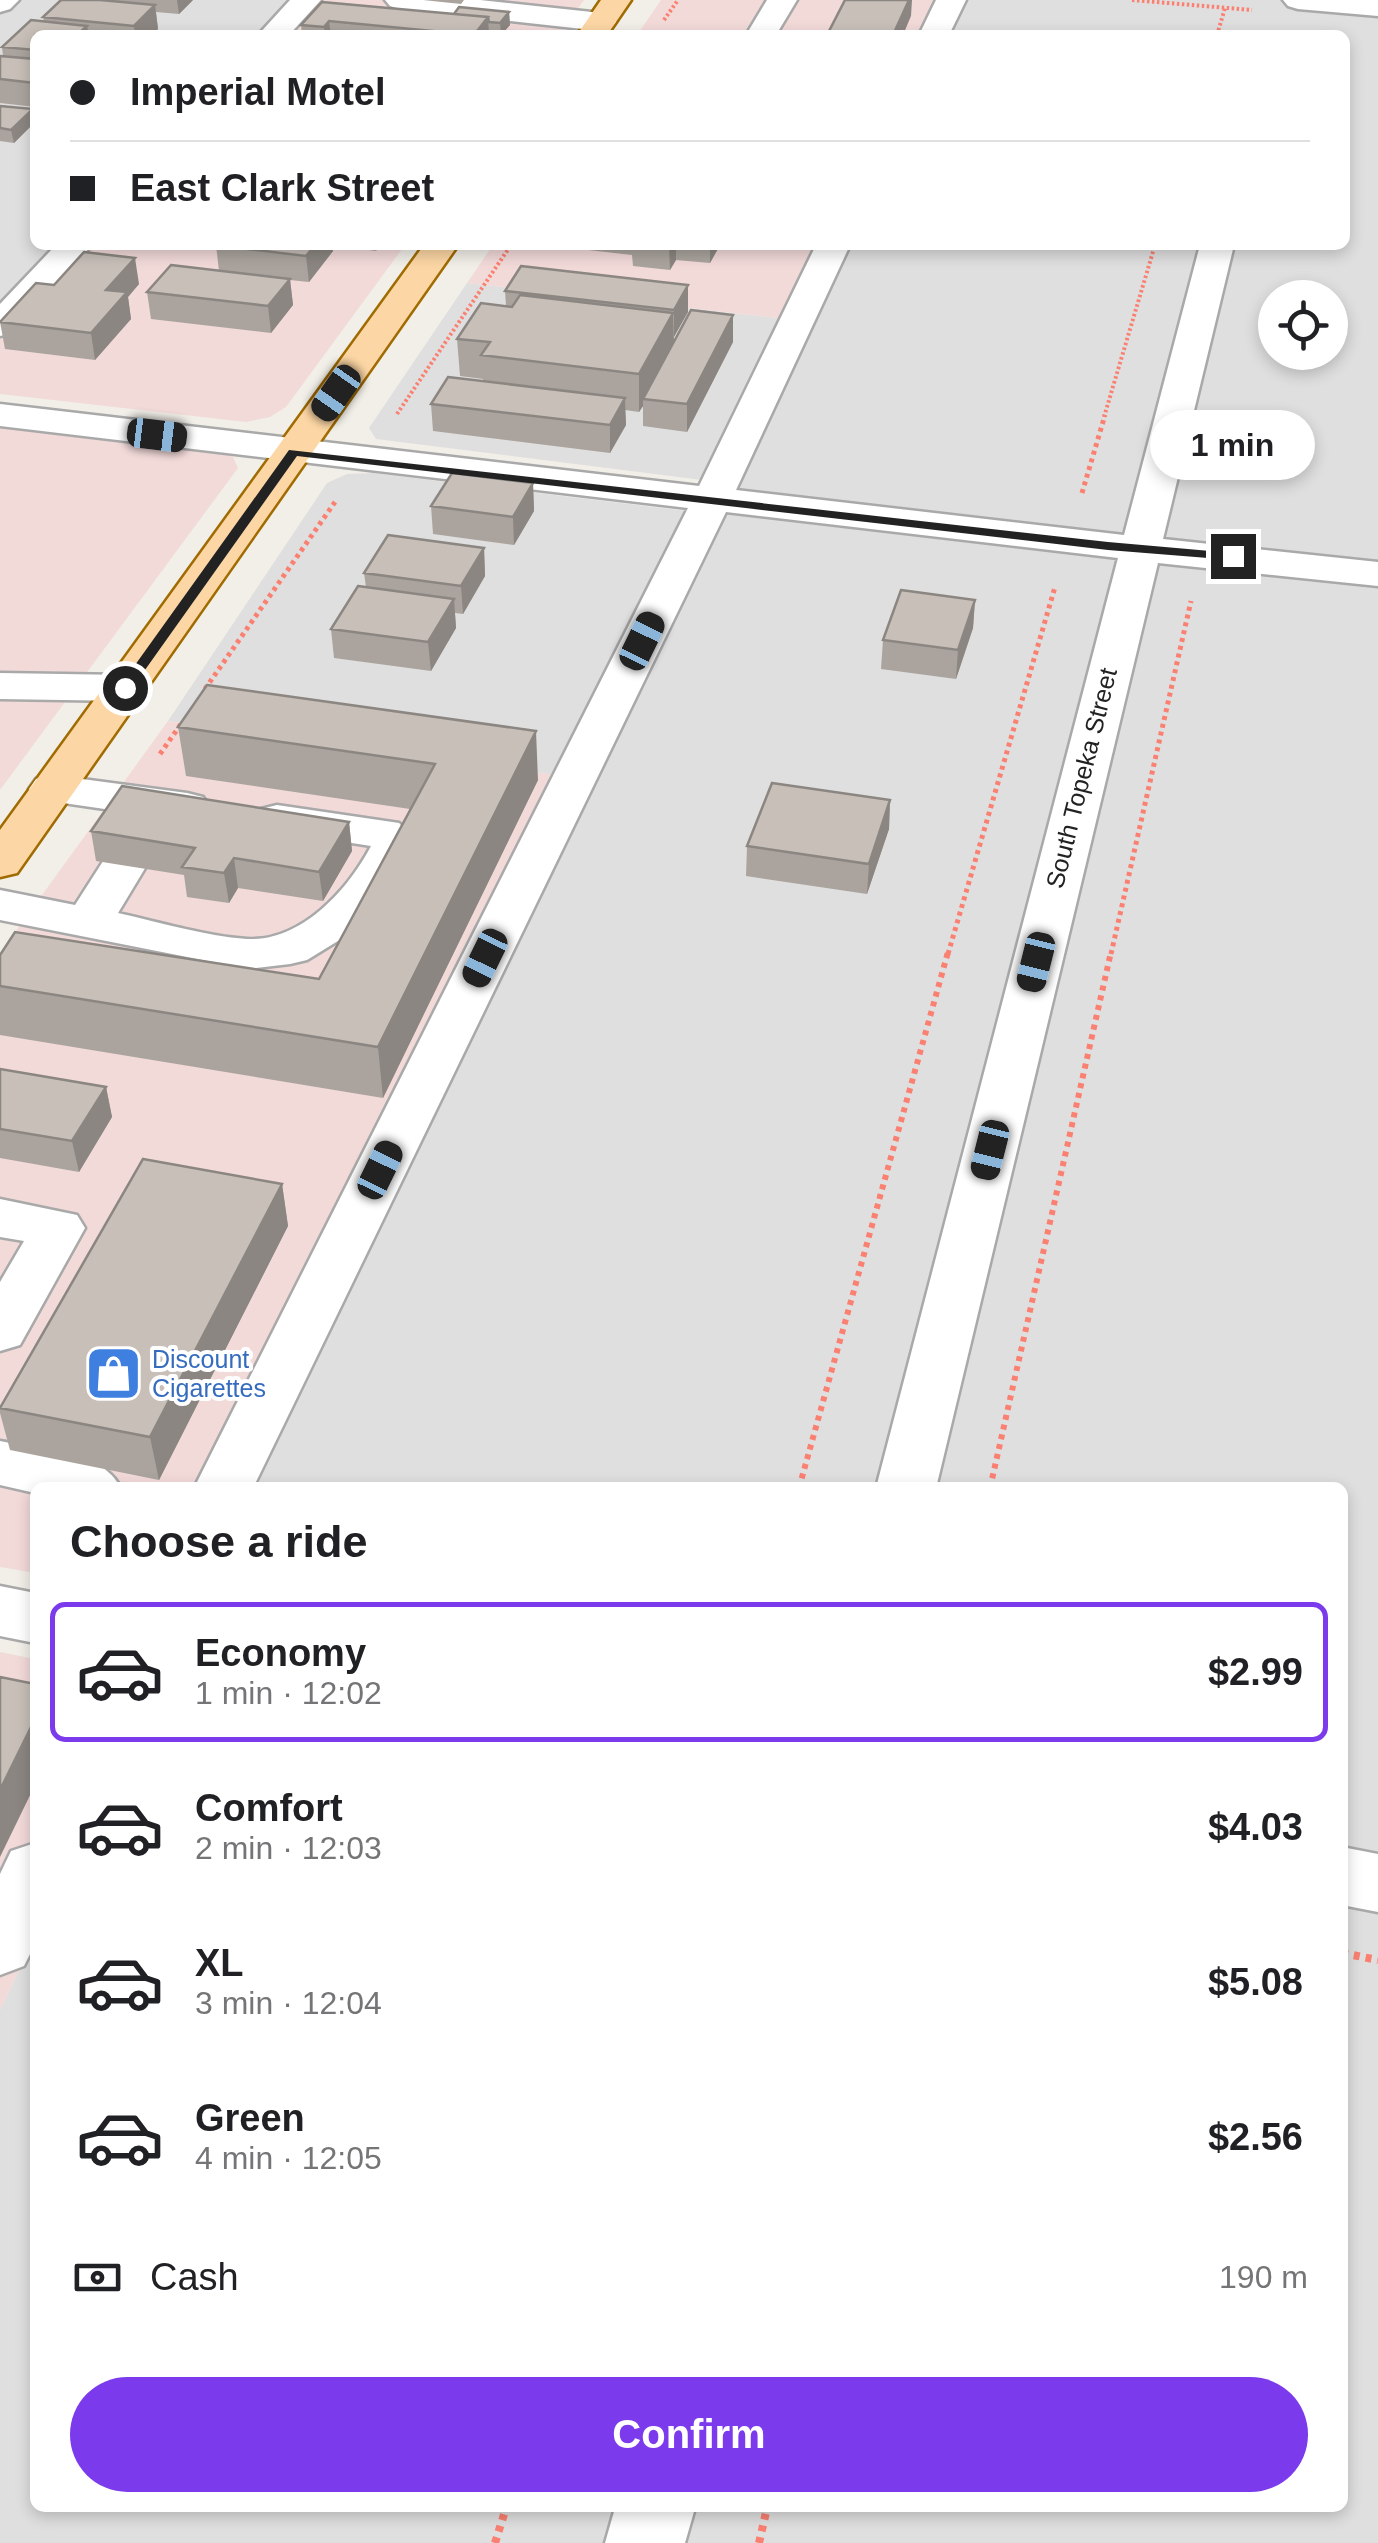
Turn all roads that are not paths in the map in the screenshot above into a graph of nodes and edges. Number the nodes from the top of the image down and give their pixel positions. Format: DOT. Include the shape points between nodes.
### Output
graph roads {
  1 [pos="306,0"];
  2 [pos="400,0"];
  3 [pos="782,0"];
  4 [pos="951,0"];
  5 [pos="1298,0"];
  6 [pos="500,6"];
  7 [pos="1378,7"];
  8 [pos="603,19"];
  9 [pos="278,30"];
  10 [pos="763,30"];
  11 [pos="936,30"];
  12 [pos="70,250"];
  13 [pos="438,250"];
  14 [pos="831,250"];
  15 [pos="1216,250"];
  16 [pos="0,325"];
  17 [pos="0,415"];
  18 [pos="294,452"];
  19 [pos="712,500"];
  20 [pos="1138,548"];
  21 [pos="1378,574"];
  22 [pos="0,686"];
  23 [pos="125,688"];
  24 [pos="52,789"];
  25 [pos="0,862"];
  26 [pos="124,865"];
  27 [pos="0,905"];
  28 [pos="89,921"];
  29 [pos="0,1218"];
  30 [pos="0,1331"];
  31 [pos="0,1463"];
  32 [pos="81,1482"];
  33 [pos="226,1482"];
  34 [pos="907,1482"];
  35 [pos="0,1611"];
  36 [pos="30,1617"];
  37 [pos="1348,1877"];
  38 [pos="30,1882"];
  39 [pos="1378,1883"];
  40 [pos="0,1944"];
  41 [pos="654,2512"];
  42 [pos="645,2543"];
  1 -- 9 [label="street"];
  2 -- 6 [label="street"];
  3 -- 10 [label="street"];
  4 -- 11 [label="street"];
  5 -- 7 [label="street"];
  6 -- 8 [label="street"];
  12 -- 16 [label="street"];
  13 -- 18 [label="main road"];
  14 -- 19 [label="street"];
  15 -- 20 [label="street, South Topeka Street"];
  17 -- 18 [label="street"];
  18 -- 19 [label="street"];
  18 -- 23 [label="main road"];
  19 -- 20 [label="street"];
  19 -- 33 [label="street"];
  20 -- 21 [label="street"];
  20 -- 34 [label="street, South Topeka Street"];
  22 -- 23 [label="street"];
  23 -- 24 [label="main road"];
  24 -- 25 [label="main road"];
  24 -- 28 [label="street" via="149,808 383,833 396,843 382,872 342,918 290,950 248,954"];
  26 -- 28 [label="street"];
  27 -- 28 [label="street"];
  29 -- 30 [label="street" via="58,1228"];
  31 -- 32 [label="street"];
  35 -- 36 [label="street"];
  37 -- 39 [label="street"];
  38 -- 40 [label="street"];
  41 -- 42 [label="street"];
}
